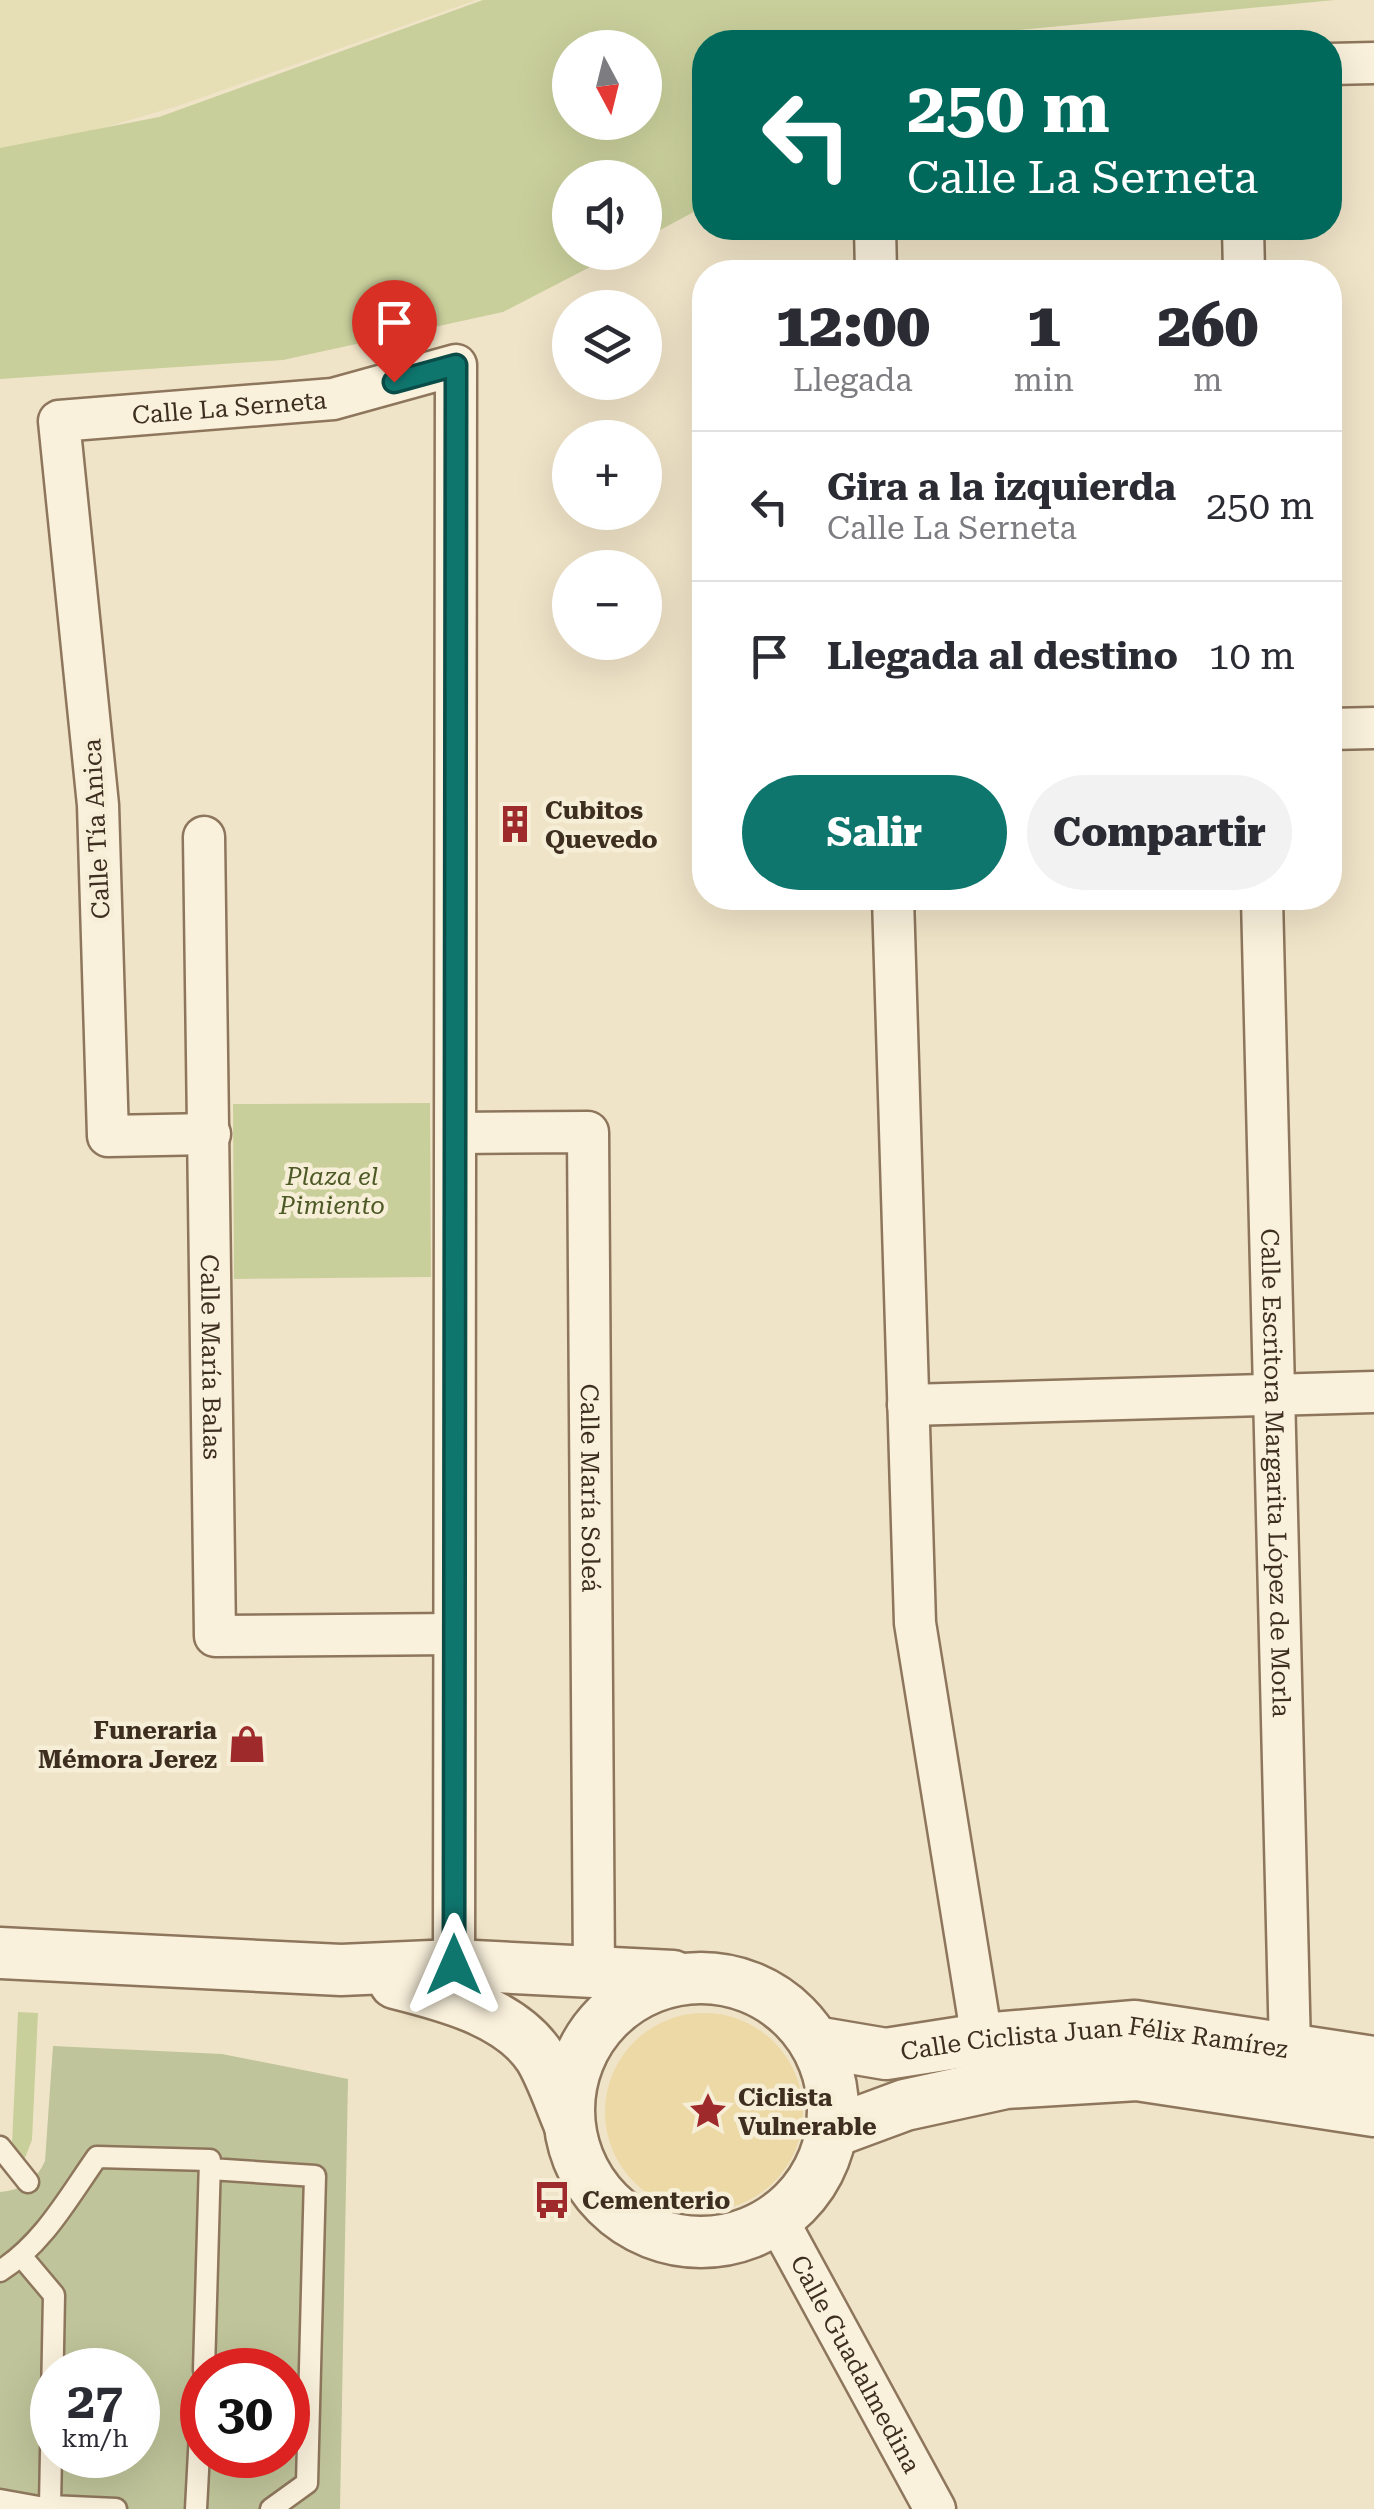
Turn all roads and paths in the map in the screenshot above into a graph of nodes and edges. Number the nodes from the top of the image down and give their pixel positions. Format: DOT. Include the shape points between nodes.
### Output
graph roads {
  1 [pos="1374,63"];
  2 [pos="1342,64"];
  3 [pos="58,421"];
  4 [pos="1374,728"];
  5 [pos="1342,729"];
  6 [pos="204,837"];
  7 [pos="894,910"];
  8 [pos="1262,910"];
  9 [pos="456,1133"];
  10 [pos="210,1134"];
  11 [pos="1374,1392"];
  12 [pos="1275,1395"];
  13 [pos="908,1405"];
  14 [pos="454,1634"];
  15 [pos="0,1953"];
  16 [pos="454,1965"];
  17 [pos="341,1970"];
  18 [pos="594,1973"];
  19 [pos="694,1977"];
  20 [pos="982,2039"];
  21 [pos="815,2042"];
  22 [pos="1290,2050"];
  23 [pos="1374,2062"];
  24 [pos="1374,2111"];
  25 [pos="569,2123"];
  26 [pos="832,2132"];
  27 [pos="0,2147"];
  28 [pos="210,2169"];
  29 [pos="54,2218"];
  30 [pos="777,2219"];
  31 [pos="22,2257"];
  32 [pos="0,2271"];
  33 [pos="205,2348"];
  34 [pos="198,2478"];
  35 [pos="0,2500"];
  36 [pos="50,2507"];
  37 [pos="116,2509"];
  38 [pos="196,2509"];
  39 [pos="272,2509"];
  40 [pos="934,2509"];
  1 -- 2 [label="street"];
  3 -- 9 [label="street, Calle La Serneta" via="333,399 456,365"];
  3 -- 10 [label="street, Calle Tía Anica" via="98,805 108,1136"];
  4 -- 5 [label="street"];
  6 -- 10 [label="street, Calle María Balas"];
  7 -- 13 [label="street"];
  8 -- 12 [label="street, Calle Escritora Margarita López de Morla"];
  9 -- 14 [label="street"];
  9 -- 18 [label="street, Calle María Soleá" via="588,1132"];
  10 -- 14 [label="street, Calle María Balas" via="214,1636"];
  11 -- 12 [label="street"];
  12 -- 13 [label="street"];
  12 -- 22 [label="street, Calle Escritora Margarita López de Morla"];
  13 -- 20 [label="street" via="915,1623"];
  14 -- 16 [label="street"];
  15 -- 17 [label="street"];
  16 -- 17 [label="street"];
  16 -- 18 [label="street"];
  17 -- 25 [label="street" via="454,1997 506,2026 539,2055"];
  18 -- 19 [label="street"];
  19 -- 21 [label="street" via="767,1995"];
  19 -- 25 [label="street" via="652,1987 622,2003 596,2029 570,2087"];
  20 -- 21 [label="street, Calle Ciclista Juan Félix Ramírez" via="886,2054"];
  20 -- 22 [label="street, Calle Ciclista Juan Félix Ramírez" via="1135,2026"];
  21 -- 26 [label="street" via="832,2088"];
  22 -- 23 [label="street, Calle Ciclista Juan Félix Ramírez"];
  24 -- 26 [label="street, Calle Ciclista Juan Félix Ramírez" via="1137,2075 1006,2083 906,2105"];
  25 -- 30 [label="street" via="574,2150 596,2191 642,2228 672,2240 724,2240"];
  26 -- 30 [label="street" via="816,2177"];
  27 -- 29 [label="lane"];
  28 -- 29 [label="lane" via="210,2160 96,2157"];
  28 -- 33 [label="lane"];
  28 -- 39 [label="lane" via="315,2176 306,2483"];
  29 -- 31 [label="lane"];
  30 -- 40 [label="street, Calle Guadalmedina"];
  31 -- 32 [label="lane"];
  31 -- 36 [label="lane" via="54,2296"];
  34 -- 38 [label="lane"];
  35 -- 36 [label="lane"];
  36 -- 37 [label="lane"];
}
